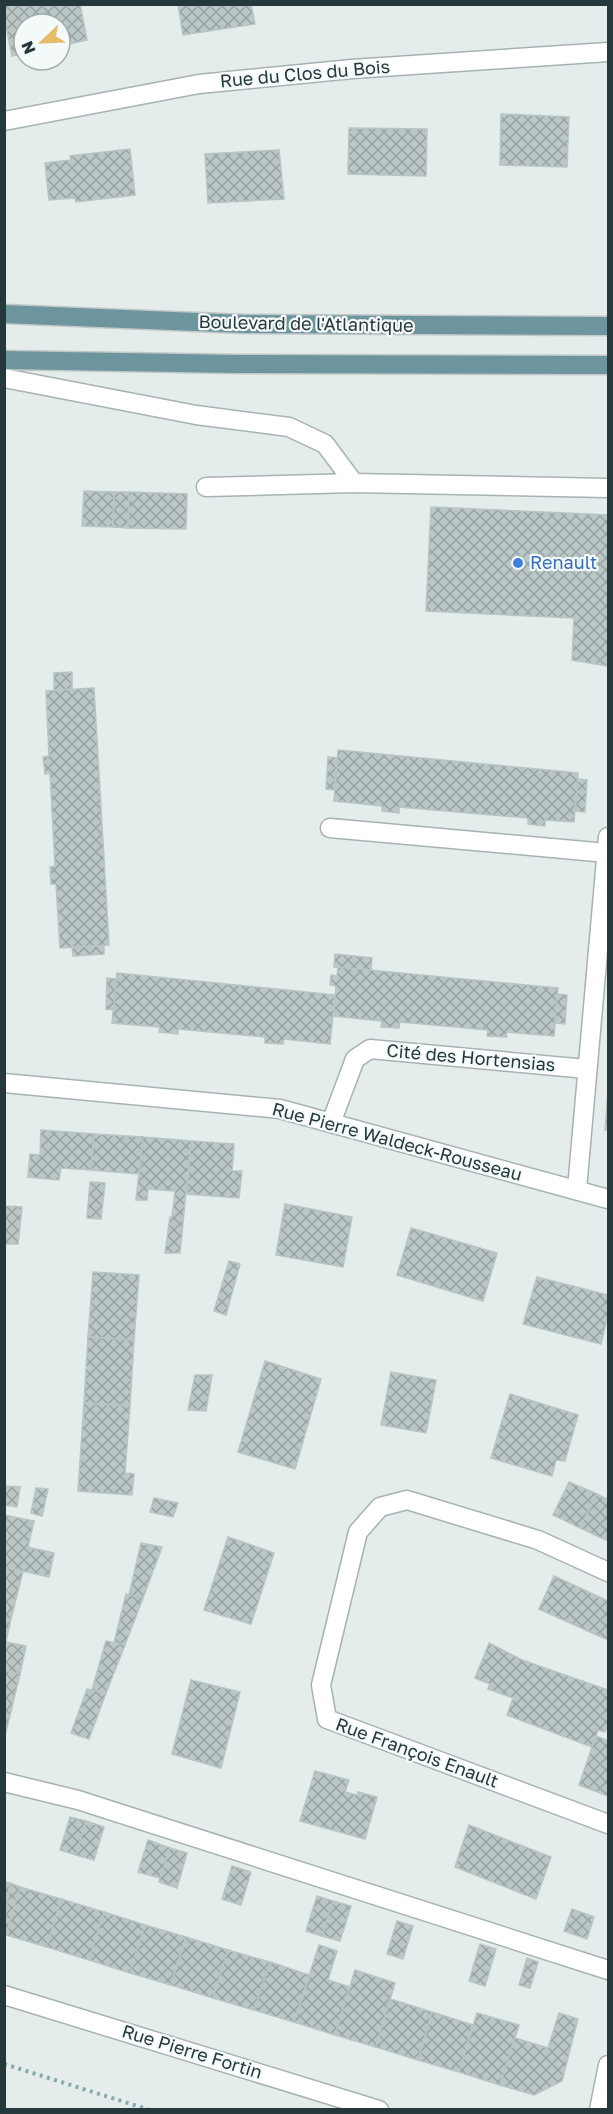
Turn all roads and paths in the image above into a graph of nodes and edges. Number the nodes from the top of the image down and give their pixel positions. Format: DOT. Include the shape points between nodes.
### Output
graph roads {
  1 [pos="609,52"];
  2 [pos="4,121"];
  3 [pos="4,314"];
  4 [pos="609,326"];
  5 [pos="4,360"];
  6 [pos="609,365"];
  7 [pos="4,378"];
  8 [pos="354,483"];
  9 [pos="206,487"];
  10 [pos="609,488"];
  11 [pos="330,828"];
  12 [pos="608,845"];
  13 [pos="587,1069"];
  14 [pos="4,1083"];
  15 [pos="331,1123"];
  16 [pos="577,1189"];
  17 [pos="609,1199"];
  18 [pos="609,1572"];
  19 [pos="4,1782"];
  20 [pos="609,1824"];
  21 [pos="609,1970"];
  22 [pos="4,1995"];
  23 [pos="4,2064"];
  24 [pos="609,2065"];
  25 [pos="150,2109"];
  26 [pos="379,2109"];
  27 [pos="599,2109"];
  1 -- 2 [label="street, Rue du Clos du Bois" via="352,69 199,84"];
  3 -- 4 [label="main road, Boulevard de l'Atlantique" via="245,324"];
  5 -- 6 [label="main road"];
  7 -- 8 [label="street" via="196,415 289,427 325,444"];
  8 -- 9 [label="street"];
  8 -- 10 [label="street"];
  11 -- 12 [label="street"];
  12 -- 13 [label="street"];
  13 -- 15 [label="street, Cité des Hortensias" via="370,1049 355,1059"];
  13 -- 16 [label="street"];
  14 -- 15 [label="street, Rue Pierre Waldeck-Rousseau" via="280,1109"];
  15 -- 16 [label="street, Rue Pierre Waldeck-Rousseau"];
  16 -- 17 [label="street, Rue Pierre Waldeck-Rousseau"];
  18 -- 20 [label="street, Rue François Enault" via="538,1540 407,1500 380,1507 358,1532 321,1685 327,1719"];
  19 -- 21 [label="street" via="78,1800"];
  22 -- 26 [label="street, Rue Pierre Fortin"];
  23 -- 25 [label="path"];
  24 -- 27 [label="street"];
}
